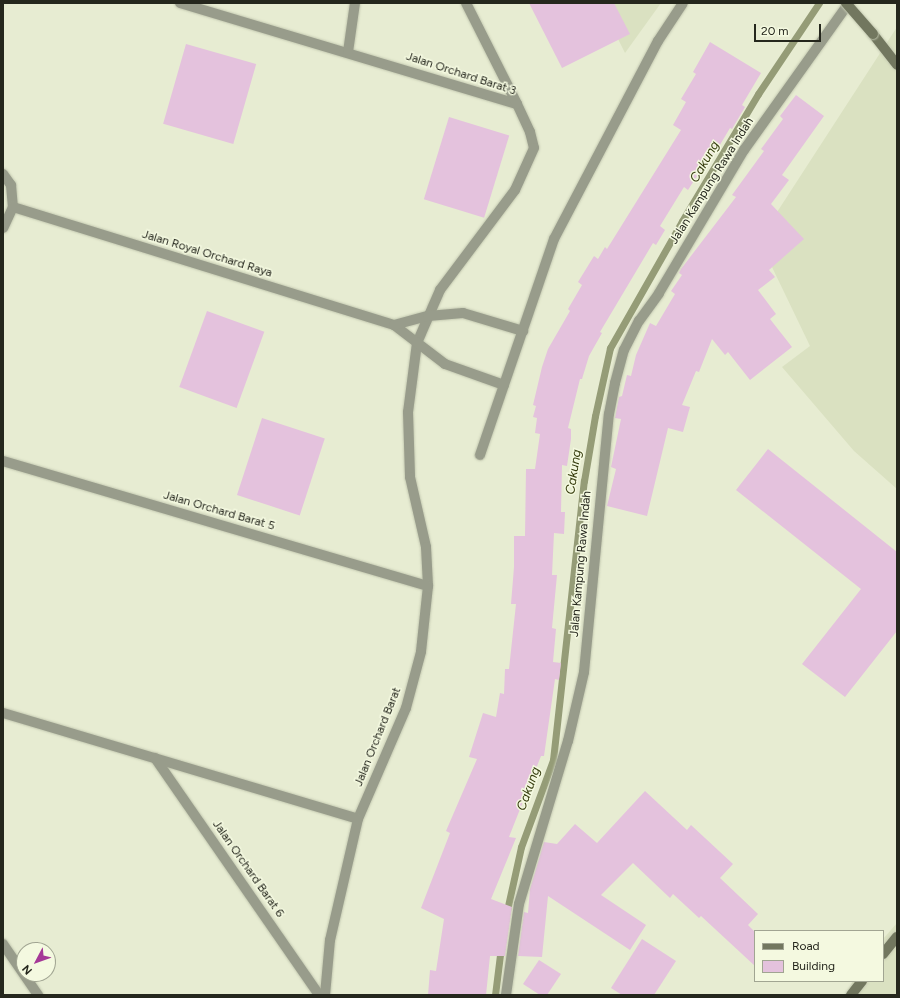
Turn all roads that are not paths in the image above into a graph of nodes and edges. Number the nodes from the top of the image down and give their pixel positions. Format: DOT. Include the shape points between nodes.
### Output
graph roads {
  1 [pos="180,3"];
  2 [pos="355,3"];
  3 [pos="466,3"];
  4 [pos="683,3"];
  5 [pos="848,3"];
  6 [pos="348,52"];
  7 [pos="897,65"];
  8 [pos="517,104"];
  9 [pos="3,174"];
  10 [pos="13,207"];
  11 [pos="3,228"];
  12 [pos="428,316"];
  13 [pos="394,325"];
  14 [pos="523,331"];
  15 [pos="417,343"];
  16 [pos="504,385"];
  17 [pos="480,455"];
  18 [pos="3,460"];
  19 [pos="428,586"];
  20 [pos="3,713"];
  21 [pos="155,758"];
  22 [pos="358,819"];
  23 [pos="897,937"];
  24 [pos="3,944"];
  25 [pos="884,953"];
  26 [pos="861,982"];
  27 [pos="38,995"];
  28 [pos="320,995"];
  29 [pos="325,995"];
  30 [pos="506,995"];
  31 [pos="851,995"];
  1 -- 6 [label="street, Jalan Orchard Barat 3"];
  2 -- 6 [label="street"];
  3 -- 8 [label="street"];
  4 -- 14 [label="street" via="658,41 554,239"];
  5 -- 7 [label="main road, bridge"];
  5 -- 30 [label="street, Jalan Kampung Rawa Indah" via="744,150 659,293 639,321 624,350 609,414 584,672 568,741 519,904"];
  6 -- 8 [label="street, Jalan Orchard Barat 3"];
  8 -- 12 [label="street, Jalan Orchard Barat 3" via="530,132 534,148 530,159 515,190 440,290"];
  9 -- 10 [label="street" via="11,185"];
  10 -- 11 [label="street"];
  10 -- 13 [label="street, Jalan Royal Orchard Raya"];
  12 -- 13 [label="street"];
  12 -- 14 [label="street" via="463,313"];
  12 -- 15 [label="street, Jalan Orchard Barat 3"];
  13 -- 15 [label="street, Jalan Royal Orchard Raya"];
  14 -- 16 [label="street"];
  15 -- 16 [label="street, Jalan Royal Orchard Raya" via="445,364"];
  15 -- 19 [label="street, Jalan Orchard Barat" via="408,412 410,477 426,547"];
  16 -- 17 [label="street"];
  18 -- 19 [label="street, Jalan Orchard Barat 5"];
  19 -- 22 [label="street, Jalan Orchard Barat" via="421,652 406,708"];
  20 -- 21 [label="street"];
  21 -- 22 [label="street"];
  21 -- 28 [label="street, Jalan Orchard Barat 6"];
  22 -- 29 [label="street, Jalan Orchard Barat" via="330,940"];
  23 -- 25 [label="main road"];
  24 -- 27 [label="street"];
  26 -- 31 [label="main road"];
}
